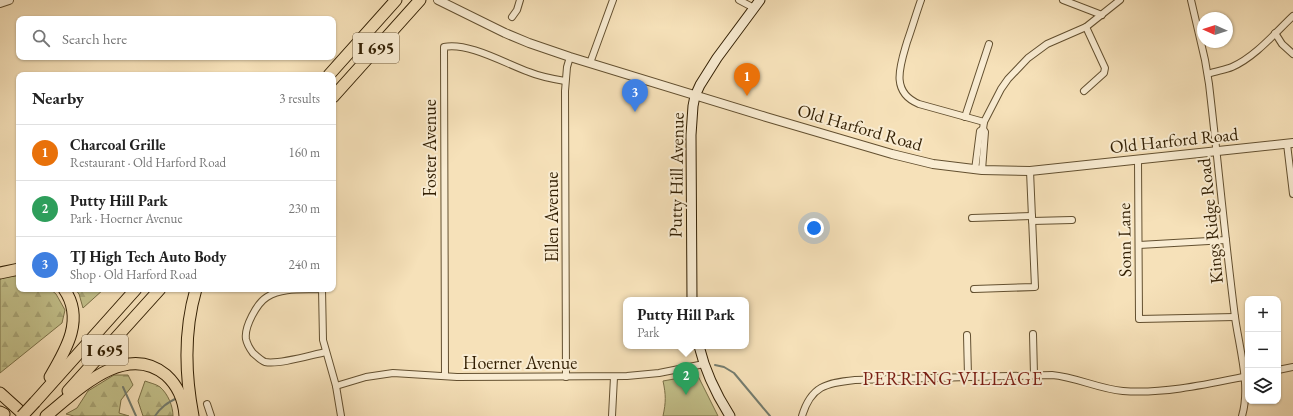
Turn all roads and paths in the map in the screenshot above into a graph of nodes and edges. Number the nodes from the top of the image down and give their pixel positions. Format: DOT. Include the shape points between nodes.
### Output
graph roads {
  1 [pos="9,0"];
  2 [pos="396,0"];
  3 [pos="420,0"];
  4 [pos="438,0"];
  5 [pos="520,0"];
  6 [pos="613,0"];
  7 [pos="739,0"];
  8 [pos="760,0"];
  9 [pos="921,0"];
  10 [pos="1062,0"];
  11 [pos="1120,0"];
  12 [pos="1191,0"];
  13 [pos="0,3"];
  14 [pos="754,8"];
  15 [pos="1102,15"];
  16 [pos="1293,16"];
  17 [pos="512,17"];
  18 [pos="1086,27"];
  19 [pos="1275,33"];
  20 [pos="989,44"];
  21 [pos="1293,54"];
  22 [pos="570,57"];
  23 [pos="590,63"];
  24 [pos="331,72"];
  25 [pos="1208,74"];
  26 [pos="565,81"];
  27 [pos="1084,91"];
  28 [pos="336,94"];
  29 [pos="695,96"];
  30 [pos="965,117"];
  31 [pos="984,125"];
  32 [pos="1290,144"];
  33 [pos="1217,152"];
  34 [pos="1138,160"];
  35 [pos="978,170"];
  36 [pos="1030,171"];
  37 [pos="1293,194"];
  38 [pos="972,218"];
  39 [pos="1032,218"];
  40 [pos="1072,220"];
  41 [pos="1226,240"];
  42 [pos="1139,245"];
  43 [pos="16,263"];
  44 [pos="0,266"];
  45 [pos="16,270"];
  46 [pos="0,273"];
  47 [pos="974,289"];
  48 [pos="66,292"];
  49 [pos="133,292"];
  50 [pos="157,292"];
  51 [pos="195,292"];
  52 [pos="277,292"];
  53 [pos="322,292"];
  54 [pos="692,297"];
  55 [pos="1235,317"];
  56 [pos="1033,334"];
  57 [pos="967,335"];
  58 [pos="700,349"];
  59 [pos="326,352"];
  60 [pos="704,364"];
  61 [pos="1293,367"];
  62 [pos="1281,369"];
  63 [pos="1245,371"];
  64 [pos="1034,375"];
  65 [pos="444,376"];
  66 [pos="968,376"];
  67 [pos="1245,376"];
  68 [pos="566,377"];
  69 [pos="614,377"];
  70 [pos="336,386"];
  71 [pos="1245,392"];
  72 [pos="0,393"];
  73 [pos="35,402"];
  74 [pos="207,404"];
  75 [pos="21,414"];
  76 [pos="48,414"];
  77 [pos="185,416"];
  78 [pos="193,416"];
  79 [pos="211,416"];
  80 [pos="341,416"];
  81 [pos="612,416"];
  82 [pos="730,416"];
  83 [pos="802,416"];
  84 [pos="1242,416"];
  1 -- 13 [label="street"];
  2 -- 24 [label="highway, I 695"];
  3 -- 28 [label="highway, I 695"];
  4 -- 22 [label="street, Old Harford Road" via="529,43"];
  5 -- 17 [label="street"];
  6 -- 23 [label="street"];
  7 -- 14 [label="street"];
  8 -- 14 [label="main road, Putty Hill Avenue"];
  9 -- 30 [label="street" via="902,60 899,80 902,90 913,102"];
  10 -- 15 [label="street"];
  11 -- 15 [label="street"];
  12 -- 25 [label="street, Kings Ridge Road"];
  14 -- 29 [label="main road, Putty Hill Avenue" via="712,64"];
  15 -- 18 [label="street"];
  16 -- 19 [label="street"];
  18 -- 27 [label="street" via="1106,68 1104,73"];
  18 -- 31 [label="street" via="1047,44 1028,58 1008,79 995,99"];
  19 -- 21 [label="street"];
  19 -- 25 [label="street" via="1245,60"];
  20 -- 30 [label="street"];
  22 -- 23 [label="street, Old Harford Road"];
  22 -- 26 [label="street, Ellen Avenue"];
  23 -- 29 [label="street, Old Harford Road"];
  25 -- 33 [label="street, Kings Ridge Road"];
  26 -- 65 [label="street, Foster Avenue" via="529,72 477,51 454,46 444,47"];
  26 -- 68 [label="street, Ellen Avenue"];
  29 -- 35 [label="street, Old Harford Road" via="906,158"];
  29 -- 54 [label="main road, Putty Hill Avenue" via="691,135"];
  30 -- 31 [label="street"];
  31 -- 35 [label="street"];
  32 -- 33 [label="street, Old Harford Road"];
  32 -- 37 [label="street"];
  33 -- 34 [label="street, Old Harford Road"];
  33 -- 41 [label="street, Kings Ridge Road"];
  34 -- 36 [label="street, Old Harford Road"];
  34 -- 42 [label="street, Sonn Lane"];
  35 -- 36 [label="street, Old Harford Road"];
  36 -- 39 [label="street"];
  38 -- 39 [label="street"];
  39 -- 40 [label="street"];
  39 -- 47 [label="street" via="1035,287"];
  41 -- 42 [label="street"];
  41 -- 55 [label="street, Kings Ridge Road"];
  42 -- 55 [label="street, Sonn Lane" via="1139,319"];
  43 -- 44 [label="highway"];
  45 -- 46 [label="highway"];
  48 -- 73 [label="highway" via="73,309 72,333 62,359"];
  49 -- 73 [label="highway, I 695"];
  50 -- 76 [label="highway, I 695"];
  51 -- 78 [label="highway" via="187,344"];
  52 -- 59 [label="street" via="262,301 248,325 246,338 256,356 270,362 293,360"];
  53 -- 59 [label="street" via="322,326"];
  55 -- 63 [label="street, Kings Ridge Road"];
  56 -- 64 [label="street"];
  57 -- 66 [label="street"];
  58 -- 60 [label="main road"];
  59 -- 70 [label="street"];
  60 -- 69 [label="street, Hoerner Avenue" via="659,373"];
  60 -- 82 [label="main road" via="713,387"];
  61 -- 62 [label="street"];
  64 -- 66 [label="street"];
  64 -- 67 [label="street" via="1070,377 1124,391 1190,387"];
  65 -- 68 [label="street, Hoerner Avenue"];
  65 -- 70 [label="street, Hoerner Avenue" via="385,374"];
  66 -- 83 [label="street" via="854,380 830,384 813,394"];
  68 -- 69 [label="street, Hoerner Avenue"];
  69 -- 81 [label="street"];
  70 -- 80 [label="street"];
  71 -- 84 [label="street, Kings Ridge Road"];
  72 -- 75 [label="highway"];
  73 -- 75 [label="highway, I 695, bridge"];
  74 -- 79 [label="street"];
  76 -- 77 [label="highway" via="93,378 122,365 139,364 157,369 170,379 183,400"];
}
